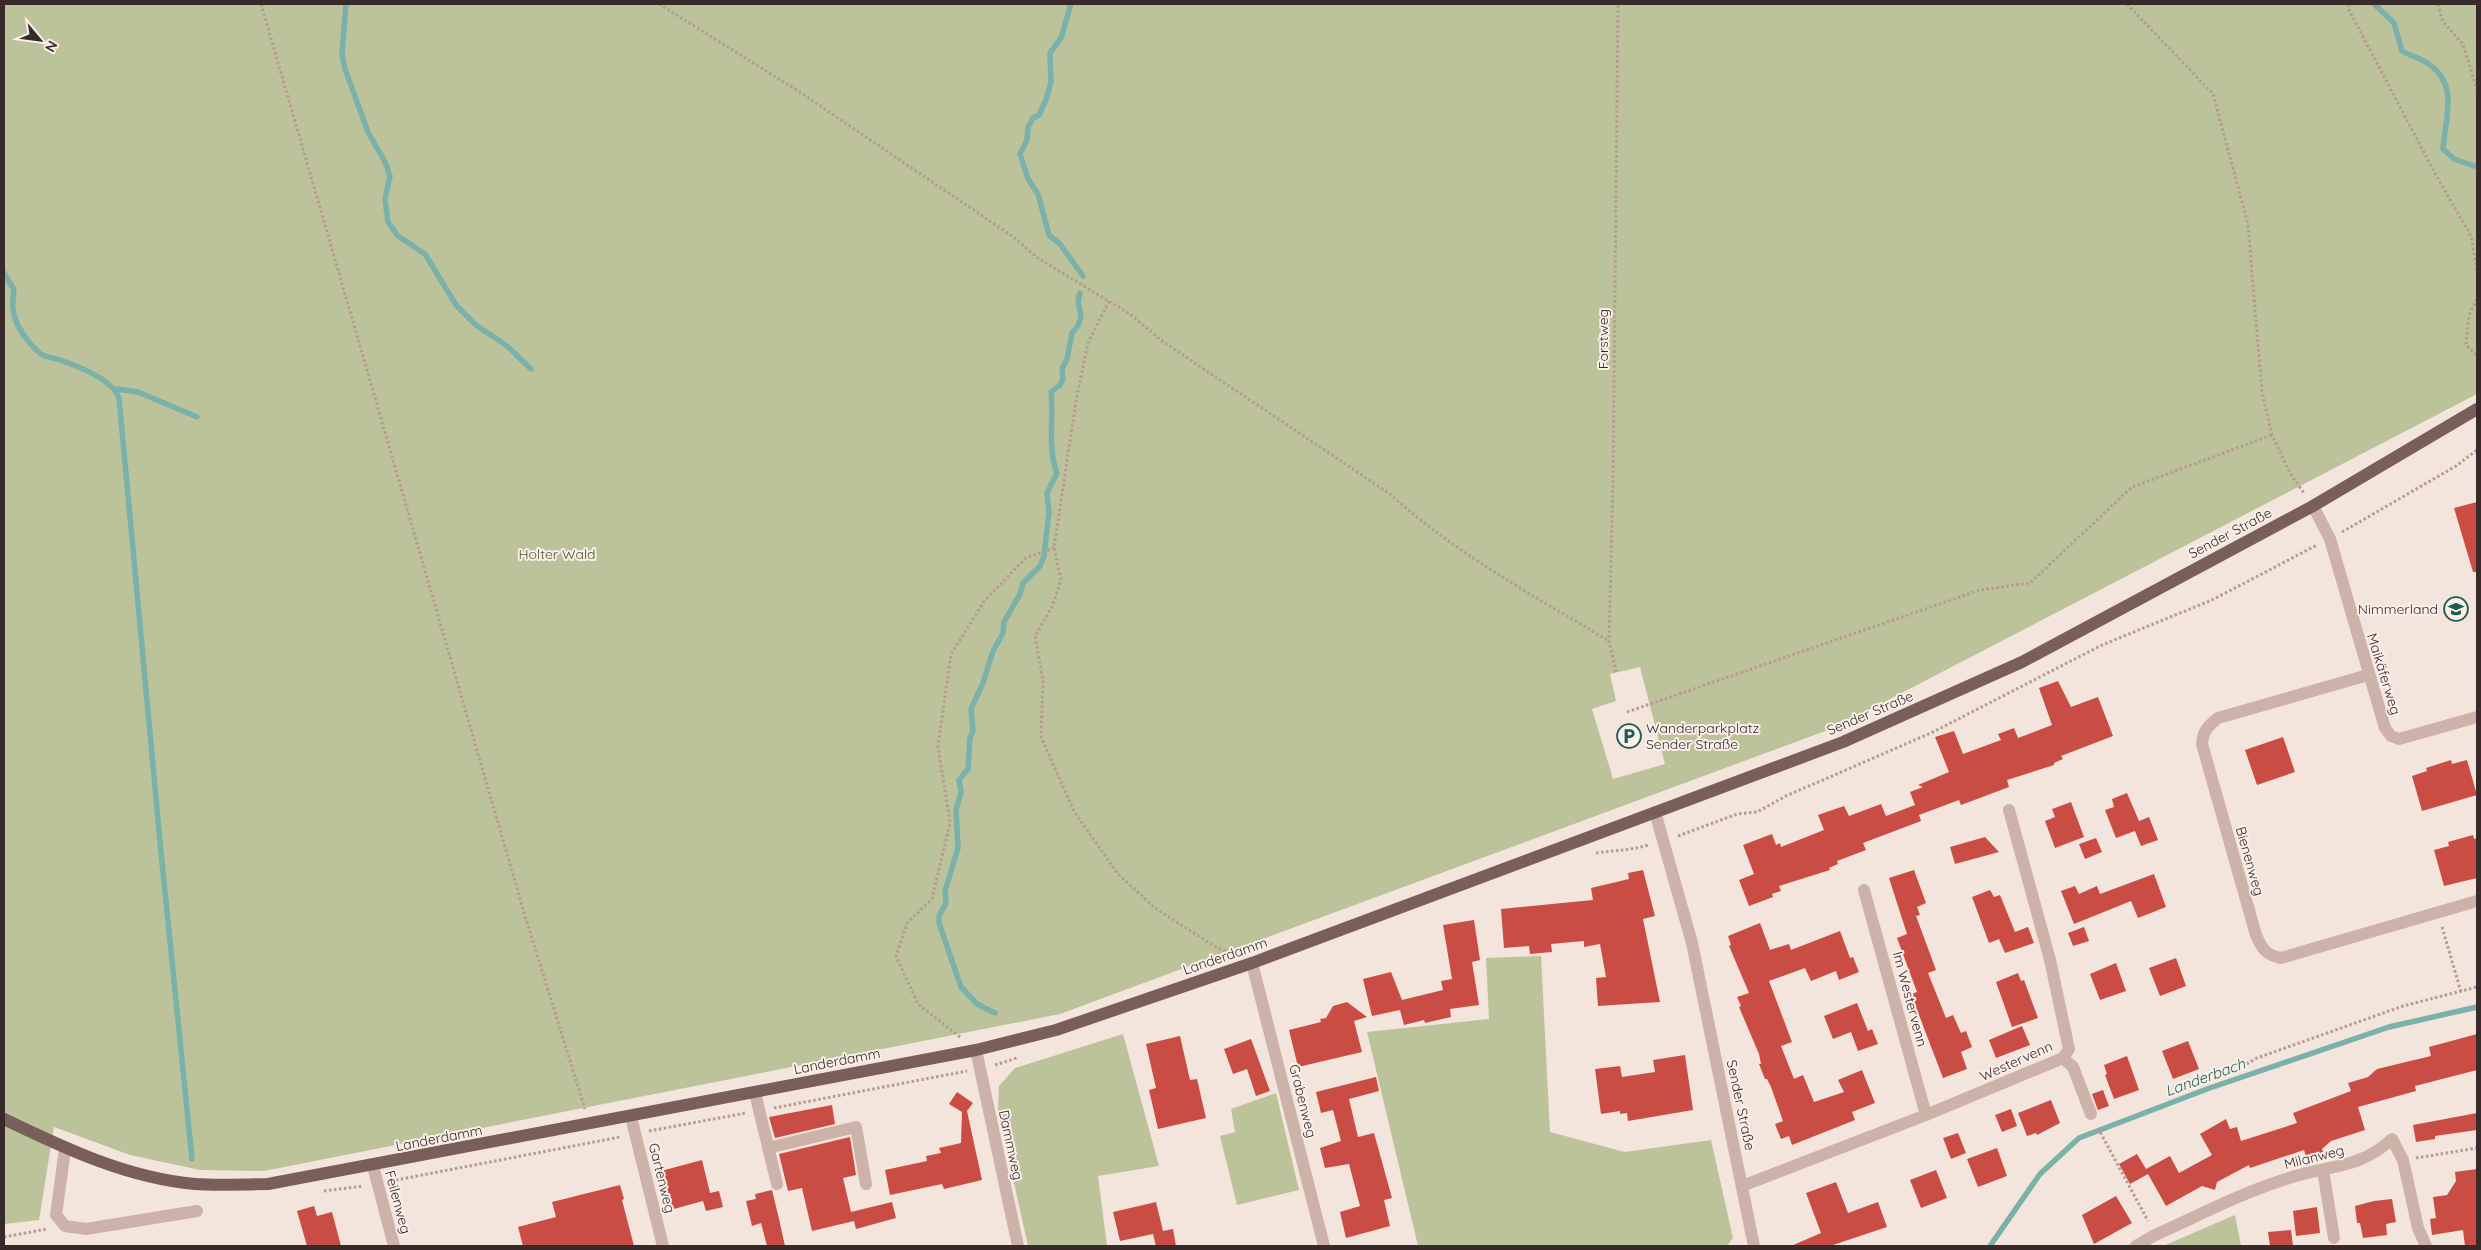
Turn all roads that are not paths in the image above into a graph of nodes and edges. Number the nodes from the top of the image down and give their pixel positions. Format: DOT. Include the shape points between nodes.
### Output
graph roads {
  1 [pos="2477,409"];
  2 [pos="2313,506"];
  3 [pos="2368,675"];
  4 [pos="2477,717"];
  5 [pos="2009,810"];
  6 [pos="1655,812"];
  7 [pos="1864,890"];
  8 [pos="2477,901"];
  9 [pos="1252,963"];
  10 [pos="976,1050"];
  11 [pos="2062,1058"];
  12 [pos="755,1092"];
  13 [pos="2091,1114"];
  14 [pos="1926,1115"];
  15 [pos="631,1116"];
  16 [pos="4,1119"];
  17 [pos="768,1148"];
  18 [pos="65,1149"];
  19 [pos="373,1166"];
  20 [pos="2323,1170"];
  21 [pos="777,1184"];
  22 [pos="866,1184"];
  23 [pos="1742,1186"];
  24 [pos="197,1211"];
  25 [pos="2334,1238"];
  26 [pos="394,1246"];
  27 [pos="663,1246"];
  28 [pos="1018,1246"];
  29 [pos="1324,1246"];
  30 [pos="1754,1246"];
  31 [pos="2136,1246"];
  32 [pos="2426,1246"];
  1 -- 2 [label="main road, Sender Straße"];
  2 -- 3 [label="street, Maikäferweg" via="2330,539"];
  2 -- 6 [label="main road, Sender Straße" via="2022,662 1843,742"];
  3 -- 4 [label="street, Maikäferweg" via="2385,728 2391,736 2399,739"];
  3 -- 8 [label="street, Bienenweg" via="2218,718 2208,726 2203,736 2202,744 2263,950 2270,956 2281,958"];
  5 -- 11 [label="street, Westervenn" via="2068,1039 2069,1049"];
  6 -- 9 [label="main road, Landerdamm"];
  6 -- 23 [label="street, Sender Straße" via="1692,943"];
  7 -- 14 [label="street, Im Westervenn"];
  9 -- 10 [label="main road, Landerdamm" via="1056,1030"];
  9 -- 29 [label="street, Grabenweg"];
  10 -- 12 [label="main road, Landerdamm"];
  10 -- 28 [label="street, Dammweg"];
  11 -- 13 [label="street" via="2073,1067"];
  11 -- 14 [label="street, Westervenn"];
  12 -- 15 [label="main road, Landerdamm"];
  12 -- 17 [label="street"];
  14 -- 23 [label="street, Westervenn"];
  15 -- 19 [label="main road, Landerdamm"];
  15 -- 27 [label="street, Gartenweg"];
  16 -- 18 [label="main road, Landerdamm"];
  17 -- 21 [label="street"];
  17 -- 22 [label="street" via="856,1127"];
  18 -- 19 [label="main road, Landerdamm" via="127,1171 195,1184 268,1184"];
  18 -- 24 [label="street" via="56,1215 65,1226 86,1229"];
  19 -- 26 [label="street, Feilenweg"];
  20 -- 25 [label="street"];
  20 -- 31 [label="street, Milanweg" via="2286,1178"];
  20 -- 32 [label="street, Milanweg" via="2363,1160 2377,1153 2392,1139 2403,1160 2418,1228"];
  23 -- 30 [label="street, Sender Straße"];
}
